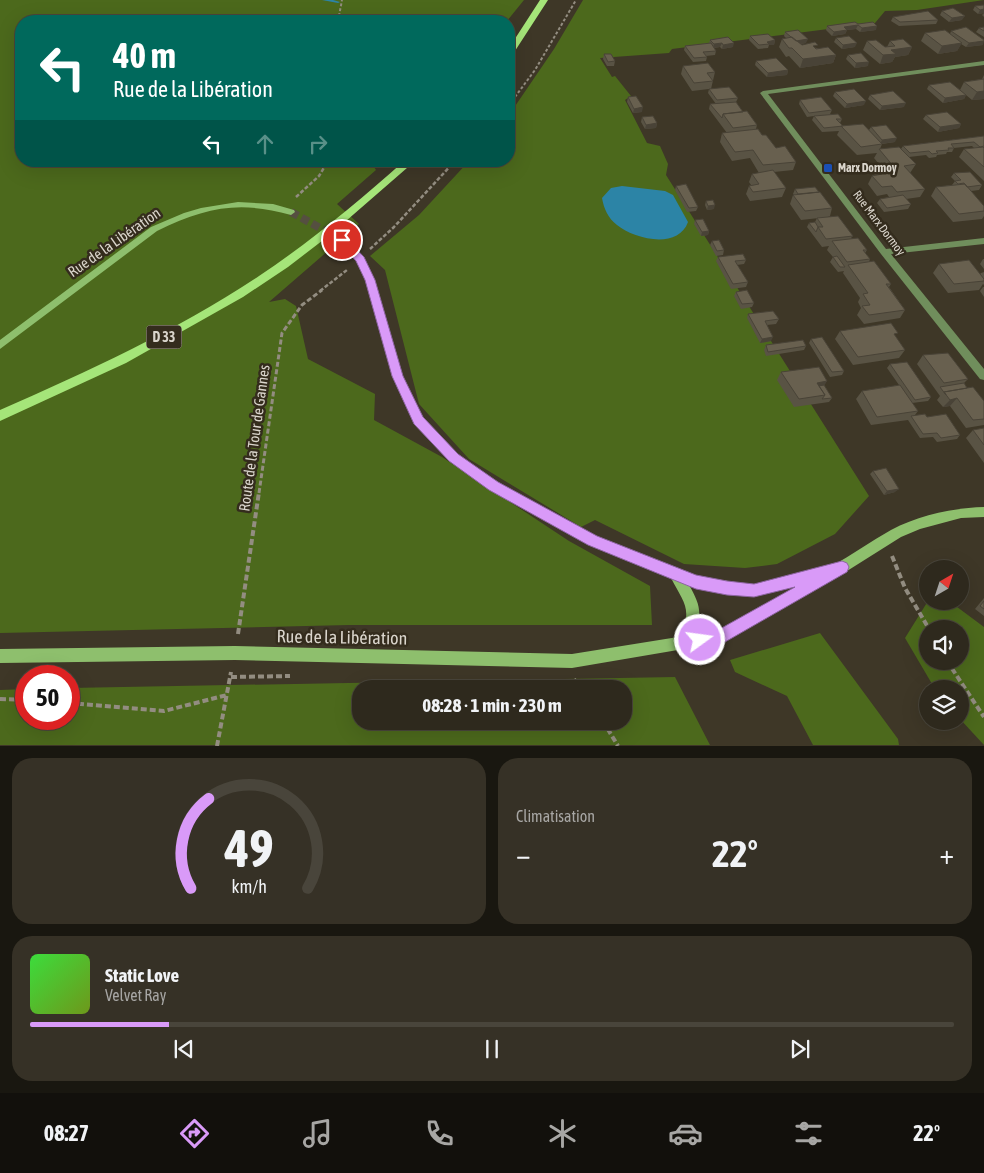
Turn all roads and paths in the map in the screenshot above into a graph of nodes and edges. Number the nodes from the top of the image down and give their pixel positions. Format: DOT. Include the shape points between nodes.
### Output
graph roads {
  1 [pos="342,0"];
  2 [pos="544,0"];
  3 [pos="576,0"];
  4 [pos="339,15"];
  5 [pos="515,45"];
  6 [pos="984,62"];
  7 [pos="515,97"];
  8 [pos="324,167"];
  9 [pos="403,167"];
  10 [pos="449,167"];
  11 [pos="282,209"];
  12 [pos="291,212"];
  13 [pos="342,240"];
  14 [pos="984,241"];
  15 [pos="884,252"];
  16 [pos="360,259"];
  17 [pos="0,345"];
  18 [pos="984,376"];
  19 [pos="0,416"];
  20 [pos="984,512"];
  21 [pos="886,540"];
  22 [pos="842,567"];
  23 [pos="676,575"];
  24 [pos="924,620"];
  25 [pos="681,644"];
  26 [pos="235,653"];
  27 [pos="0,656"];
  28 [pos="953,670"];
  29 [pos="0,699"];
  30 [pos="15,700"];
  31 [pos="80,704"];
  32 [pos="984,717"];
  33 [pos="608,730"];
  34 [pos="217,746"];
  35 [pos="618,746"];
  1 -- 4 [label="path"];
  2 -- 5 [label="main road"];
  3 -- 7 [label="path" via="535,70"];
  6 -- 15 [label="street, Rue Marx Dormoy" via="763,94"];
  8 -- 11 [label="path" via="319,176"];
  9 -- 19 [label="main road, D 33" via="317,238 241,293 156,342"];
  10 -- 16 [label="path, Route de la Tour de Gannes"];
  11 -- 12 [label="main road, Rue de la Libération"];
  11 -- 17 [label="main road, Rue de la Libération" via="244,204 219,205 178,217 154,229"];
  13 -- 16 [label="main road"];
  14 -- 15 [label="street"];
  15 -- 18 [label="street, Rue Marx Dormoy"];
  16 -- 23 [label="main road" via="370,280 397,376 418,421 453,458 548,518 593,541"];
  16 -- 26 [label="path, Route de la Tour de Gannes" via="302,304 282,333"];
  20 -- 21 [label="main road, Rue de la Libération" via="960,513 919,524"];
  21 -- 22 [label="main road, Rue de la Libération"];
  21 -- 24 [label="path" via="905,588"];
  22 -- 23 [label="main road" via="754,590 727,588"];
  22 -- 25 [label="main road, Rue de la Libération" via="720,637"];
  23 -- 25 [label="main road" via="694,608 692,627"];
  25 -- 26 [label="main road, Rue de la Libération" via="572,661"];
  26 -- 27 [label="main road, Rue de la Libération"];
  28 -- 32 [label="path"];
  29 -- 30 [label="path"];
  31 -- 34 [label="path" via="164,711 227,695"];
  33 -- 35 [label="path"];
}
